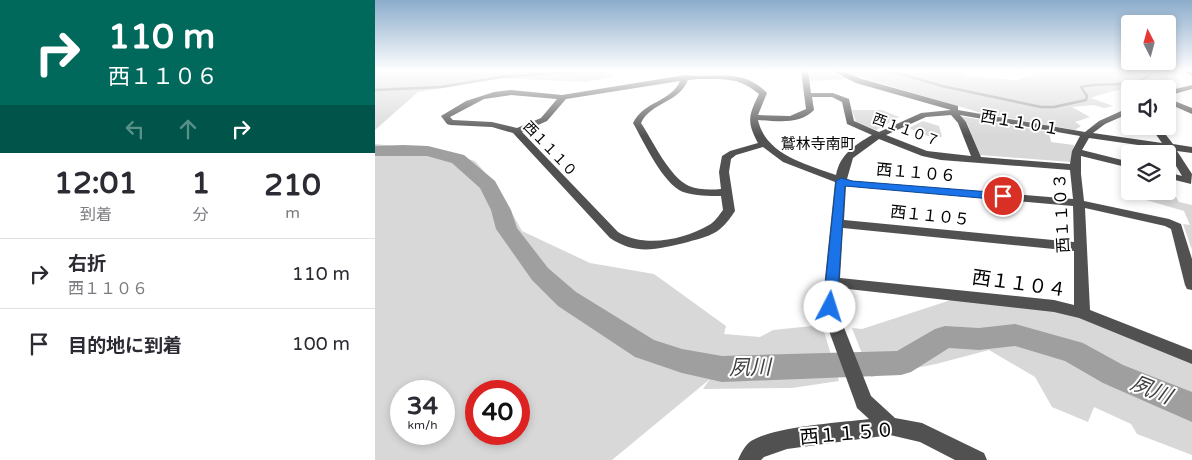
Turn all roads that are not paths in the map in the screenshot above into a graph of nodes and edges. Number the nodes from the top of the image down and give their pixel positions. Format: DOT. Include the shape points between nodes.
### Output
graph roads {
  1 [pos="510,92"];
  2 [pos="521,92"];
  3 [pos="591,92"];
  4 [pos="678,92"];
  5 [pos="761,92"];
  6 [pos="900,92"];
  7 [pos="809,95"];
  8 [pos="563,97"];
  9 [pos="1176,104"];
  10 [pos="1192,111"];
  11 [pos="953,112"];
  12 [pos="1121,114"];
  13 [pos="984,116"];
  14 [pos="753,117"];
  15 [pos="516,131"];
  16 [pos="1087,134"];
  17 [pos="1160,135"];
  18 [pos="879,136"];
  19 [pos="764,144"];
  20 [pos="1157,145"];
  21 [pos="1168,145"];
  22 [pos="1176,148"];
  23 [pos="1192,150"];
  24 [pos="1078,152"];
  25 [pos="1176,156"];
  26 [pos="977,159"];
  27 [pos="1121,163"];
  28 [pos="1075,167"];
  29 [pos="1176,177"];
  30 [pos="841,181"];
  31 [pos="1192,181"];
  32 [pos="728,192"];
  33 [pos="1079,203"];
  34 [pos="836,223"];
  35 [pos="1080,247"];
  36 [pos="833,282"];
  37 [pos="1192,285"];
  38 [pos="1082,313"];
  39 [pos="1192,357"];
  40 [pos="890,426"];
  41 [pos="748,460"];
  42 [pos="977,460"];
  1 -- 15 [label="street, 西１１１０" via="480,97 445,116 450,122"];
  2 -- 8 [label="street, 西１１１０"];
  3 -- 8 [label="street, 西１１１０"];
  4 -- 32 [label="street" via="649,108 637,123 674,181 683,188"];
  5 -- 14 [label="street, 西１１１０" via="763,97"];
  6 -- 13 [label="street"];
  7 -- 14 [label="street" via="810,110 804,115 775,119"];
  7 -- 18 [label="street, 西１１０７" via="840,97 845,101 850,122"];
  8 -- 15 [label="street" via="548,118"];
  9 -- 10 [label="street"];
  11 -- 13 [label="street, 西１１０１"];
  11 -- 18 [label="street, 西１１０１" via="917,116"];
  11 -- 26 [label="street" via="962,122"];
  12 -- 16 [label="street, 西１１０３" via="1100,122"];
  13 -- 16 [label="street, 西１１０１"];
  14 -- 19 [label="street" via="756,131"];
  15 -- 32 [label="street, 西１１１０" via="613,235 637,245 655,246 715,227 729,211"];
  16 -- 20 [label="street, 西１１０１"];
  16 -- 24 [label="street, 西１１０３"];
  17 -- 21 [label="street"];
  18 -- 26 [label="street, 西１１０７" via="925,154"];
  18 -- 30 [label="street, 西１１０１" via="849,156 844,163"];
  19 -- 30 [label="street" via="787,160"];
  19 -- 32 [label="street, 西１１１０" via="733,152 726,158 724,172"];
  22 -- 23 [label="street, 西１１０１"];
  24 -- 27 [label="street"];
  24 -- 28 [label="street, 西１１０３"];
  25 -- 31 [label="street"];
  26 -- 28 [label="street, 西１１０７"];
  28 -- 33 [label="street, 西１１０３"];
  29 -- 31 [label="street"];
  30 -- 33 [label="street, 西１１０６"];
  30 -- 34 [label="street, 西１１０１"];
  33 -- 35 [label="street, 西１１０３"];
  33 -- 37 [label="street, 西１１０６" via="1177,227"];
  34 -- 35 [label="street, 西１１０５"];
  34 -- 36 [label="street, 西１１０１"];
  35 -- 38 [label="street, 西１１０３"];
  36 -- 38 [label="street, 西１１０４" via="1054,306"];
  36 -- 40 [label="street, 西１１０１" via="830,307 857,389 864,402"];
  38 -- 39 [label="street, 西１１０４"];
  40 -- 41 [label="street, 西１１５０" via="787,439 757,449"];
  40 -- 42 [label="street, 西１１５０" via="922,433"];
}
